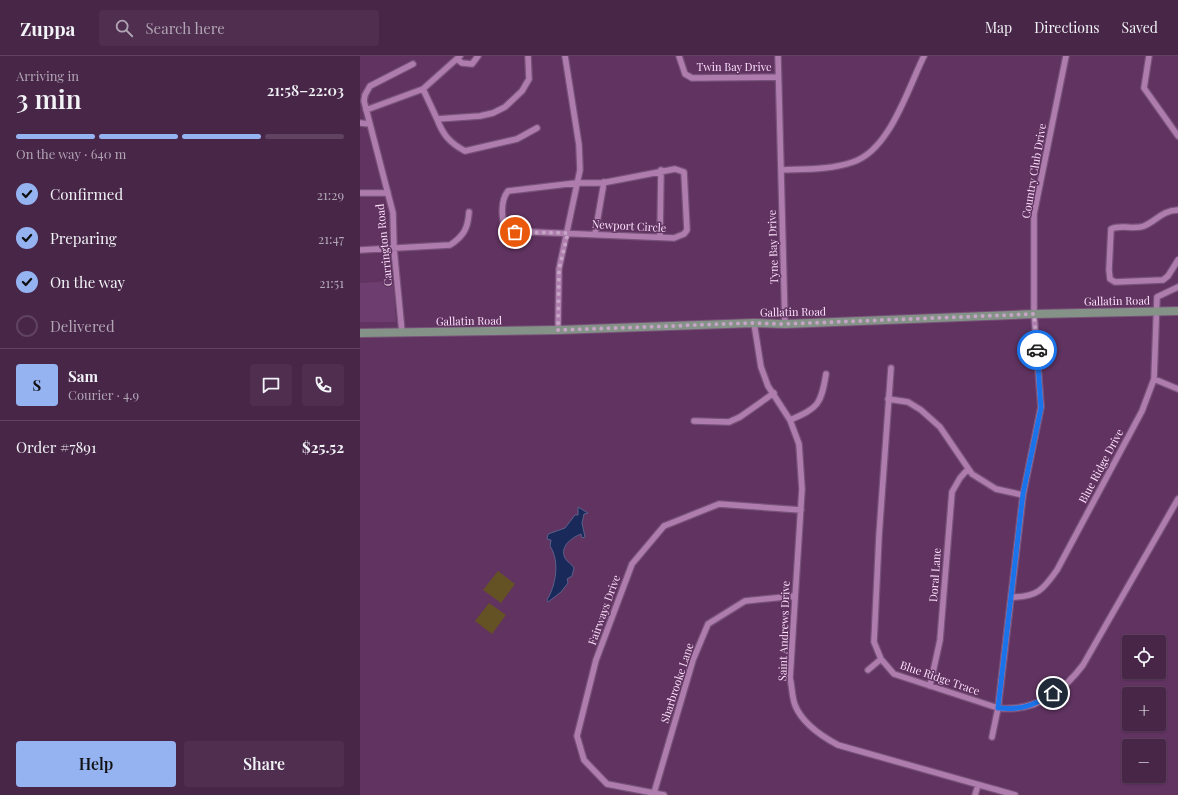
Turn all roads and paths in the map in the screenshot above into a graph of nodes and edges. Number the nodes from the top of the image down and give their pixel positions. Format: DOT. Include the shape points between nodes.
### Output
graph roads {
  1 [pos="478,56"];
  2 [pos="528,56"];
  3 [pos="565,56"];
  4 [pos="680,56"];
  5 [pos="778,56"];
  6 [pos="924,56"];
  7 [pos="1066,56"];
  8 [pos="1149,56"];
  9 [pos="458,58"];
  10 [pos="413,64"];
  11 [pos="778,77"];
  12 [pos="423,89"];
  13 [pos="366,110"];
  14 [pos="437,119"];
  15 [pos="360,124"];
  16 [pos="370,124"];
  17 [pos="537,128"];
  18 [pos="1178,136"];
  19 [pos="661,170"];
  20 [pos="781,170"];
  21 [pos="604,182"];
  22 [pos="576,183"];
  23 [pos="360,193"];
  24 [pos="388,193"];
  25 [pos="1178,210"];
  26 [pos="469,212"];
  27 [pos="568,233"];
  28 [pos="595,234"];
  29 [pos="660,237"];
  30 [pos="394,249"];
  31 [pos="360,250"];
  32 [pos="1178,260"];
  33 [pos="1178,288"];
  34 [pos="1178,311"];
  35 [pos="1155,312"];
  36 [pos="1034,314"];
  37 [pos="754,323"];
  38 [pos="785,324"];
  39 [pos="558,330"];
  40 [pos="402,332"];
  41 [pos="360,333"];
  42 [pos="891,368"];
  43 [pos="826,374"];
  44 [pos="1154,379"];
  45 [pos="1178,389"];
  46 [pos="774,393"];
  47 [pos="888,399"];
  48 [pos="790,420"];
  49 [pos="694,421"];
  50 [pos="968,469"];
  51 [pos="1023,494"];
  52 [pos="1178,499"];
  53 [pos="801,510"];
  54 [pos="795,596"];
  55 [pos="1012,597"];
  56 [pos="881,659"];
  57 [pos="868,670"];
  58 [pos="930,686"];
  59 [pos="998,708"];
  60 [pos="992,737"];
  61 [pos="978,785"];
  62 [pos="654,793"];
  63 [pos="664,795"];
  64 [pos="975,795"];
  65 [pos="1015,795"];
  1 -- 9 [label="street" via="472,64 462,63"];
  2 -- 14 [label="street" via="529,79 522,91 505,107 480,116"];
  3 -- 22 [label="street" via="579,145 580,170"];
  4 -- 11 [label="street, Twin Bay Drive" via="685,74 692,78"];
  5 -- 11 [label="street, Tyne Bay Drive"];
  6 -- 20 [label="street" via="892,124 879,144 867,155 833,168"];
  7 -- 36 [label="street, Country Club Drive" via="1034,214"];
  8 -- 18 [label="street" via="1144,88"];
  9 -- 12 [label="street"];
  10 -- 13 [label="street, Carrington Road" via="370,86 365,95"];
  11 -- 20 [label="street, Tyne Bay Drive"];
  12 -- 13 [label="street"];
  12 -- 14 [label="street"];
  13 -- 16 [label="street, Carrington Road"];
  14 -- 17 [label="street" via="443,134 465,150 517,139"];
  15 -- 16 [label="street"];
  16 -- 24 [label="street, Carrington Road"];
  19 -- 21 [label="street, Newport Circle"];
  19 -- 29 [label="street"];
  19 -- 29 [label="street, Newport Circle" via="675,169 684,172 687,230 674,238"];
  20 -- 38 [label="street, Tyne Bay Drive"];
  21 -- 22 [label="street, Newport Circle"];
  21 -- 28 [label="street"];
  22 -- 27 [label="street"];
  22 -- 27 [label="street, Newport Circle" via="508,191 503,197 503,224 507,231"];
  23 -- 24 [label="street"];
  24 -- 30 [label="street, Carrington Road" via="393,212"];
  25 -- 32 [label="street" via="1163,213 1144,226 1111,229 1110,279 1115,282 1163,280"];
  26 -- 30 [label="street" via="465,232 450,245"];
  27 -- 28 [label="street, Newport Circle"];
  27 -- 39 [label="street" via="559,269"];
  28 -- 29 [label="street, Newport Circle"];
  30 -- 31 [label="street"];
  30 -- 40 [label="street, Carrington Road"];
  33 -- 35 [label="street" via="1157,297"];
  34 -- 35 [label="main road, Gallatin Road"];
  35 -- 36 [label="main road, Gallatin Road"];
  35 -- 44 [label="street, Blue Ridge Drive"];
  36 -- 38 [label="main road, Gallatin Road"];
  36 -- 51 [label="street, Country Club Drive" via="1041,408"];
  37 -- 38 [label="main road, Gallatin Road"];
  37 -- 39 [label="main road, Gallatin Road"];
  37 -- 46 [label="street, Saint Andrews Drive" via="761,367 768,386"];
  39 -- 40 [label="main road, Gallatin Road"];
  40 -- 41 [label="main road, Gallatin Road"];
  42 -- 47 [label="street, Blue Ridge Trace"];
  43 -- 48 [label="street" via="824,387 812,411"];
  44 -- 45 [label="street"];
  44 -- 55 [label="street, Blue Ridge Drive" via="1142,411 1057,570 1038,593"];
  46 -- 48 [label="street, Saint Andrews Drive"];
  46 -- 49 [label="street" via="729,422"];
  47 -- 50 [label="street" via="908,402 921,410 940,427"];
  47 -- 56 [label="street, Blue Ridge Trace" via="874,642"];
  48 -- 53 [label="street, Saint Andrews Drive" via="800,444"];
  50 -- 51 [label="street" via="996,489"];
  50 -- 58 [label="street, Doral Lane" via="952,492 940,640"];
  51 -- 55 [label="street, Country Club Drive"];
  52 -- 59 [label="street, Blue Ridge Trace" via="1077,673 1053,693 1027,707"];
  53 -- 54 [label="street, Saint Andrews Drive"];
  53 -- 62 [label="street, Fairways Drive" via="719,504 664,526 632,564 596,660 577,736 584,760 607,784"];
  54 -- 61 [label="street, Saint Andrews Drive" via="790,678 796,706 811,727 838,745"];
  54 -- 62 [label="street, Sharbrooke Lane" via="745,601 708,624 693,660"];
  55 -- 59 [label="street, Country Club Drive"];
  56 -- 57 [label="street"];
  56 -- 58 [label="street, Blue Ridge Trace" via="894,674"];
  58 -- 59 [label="street, Blue Ridge Trace"];
  59 -- 60 [label="street, Country Club Drive"];
  61 -- 64 [label="street"];
  61 -- 65 [label="street, Saint Andrews Drive"];
  62 -- 63 [label="street, Fairways Drive"];
}
